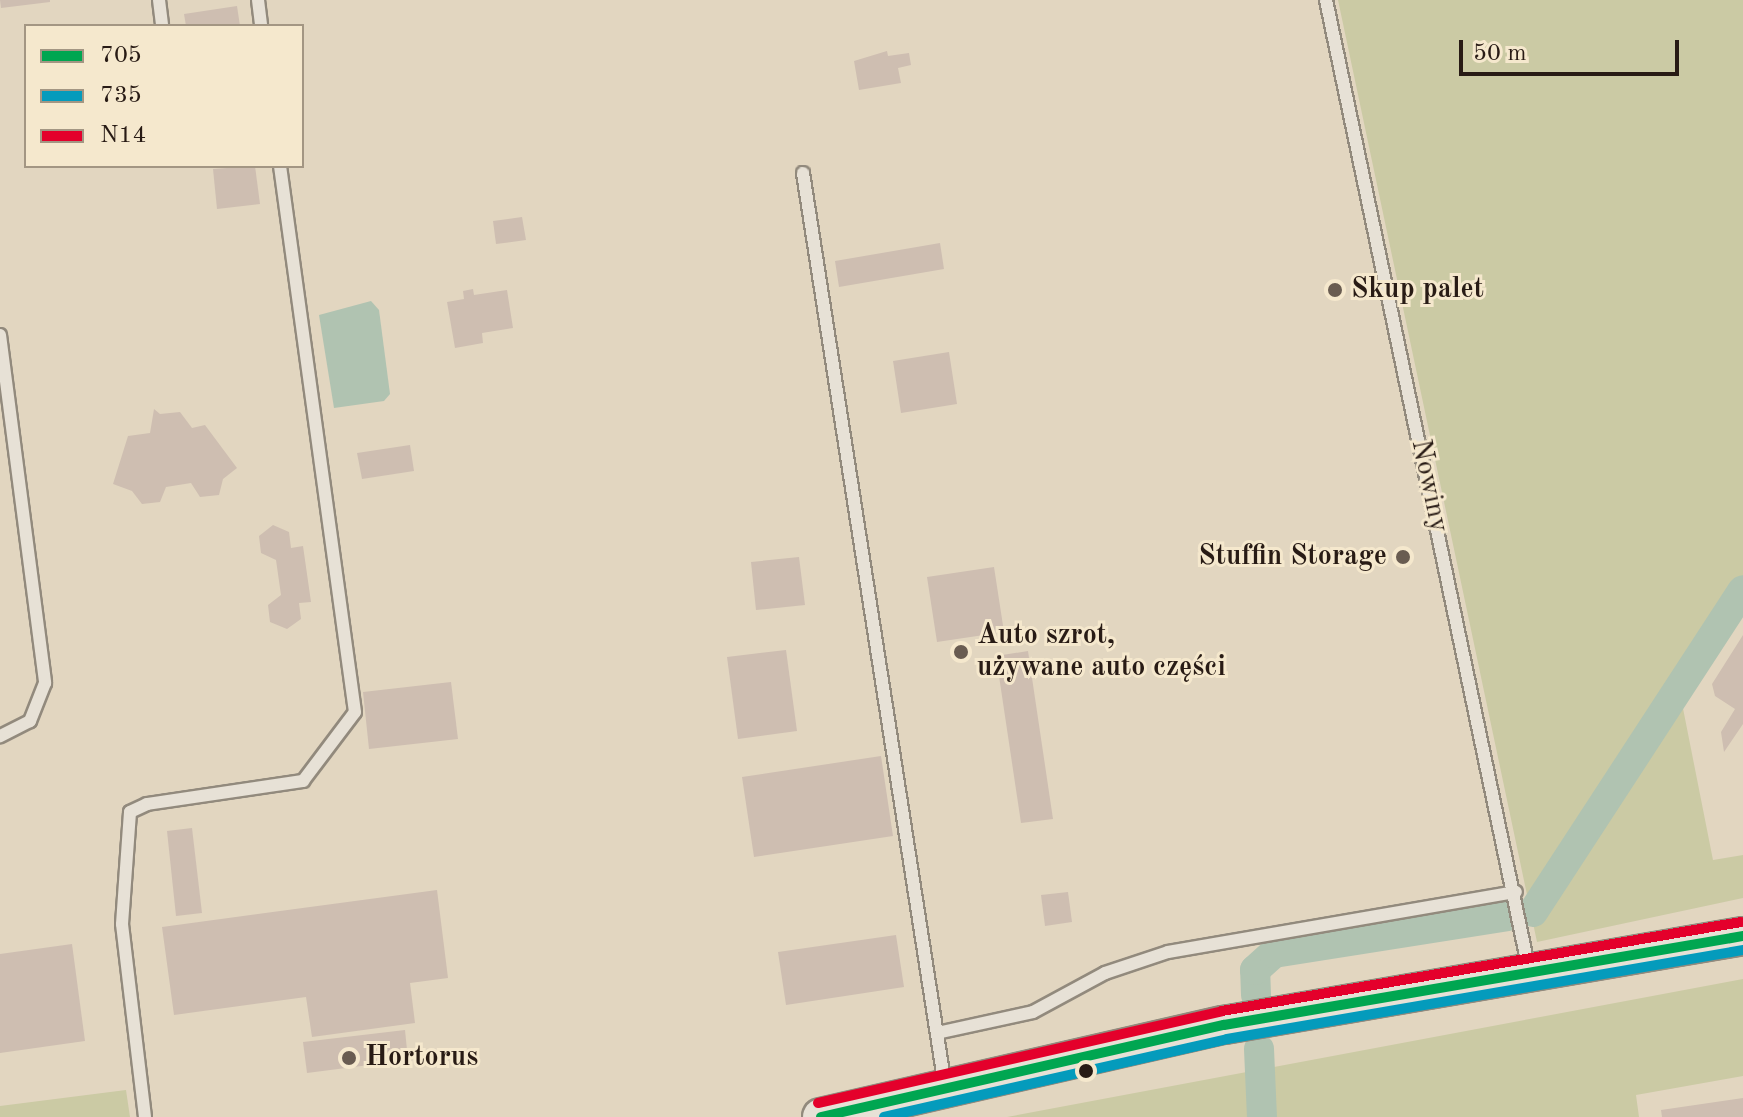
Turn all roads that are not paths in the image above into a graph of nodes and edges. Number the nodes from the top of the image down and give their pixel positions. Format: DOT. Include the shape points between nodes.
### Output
graph roads {
  1 [pos="159,0"];
  2 [pos="258,0"];
  3 [pos="1326,0"];
  4 [pos="162,24"];
  5 [pos="261,24"];
  6 [pos="280,168"];
  7 [pos="803,173"];
  8 [pos="0,335"];
  9 [pos="0,736"];
  10 [pos="1516,892"];
  11 [pos="1743,936"];
  12 [pos="1529,973"];
  13 [pos="937,1033"];
  14 [pos="945,1089"];
  15 [pos="145,1117"];
  16 [pos="821,1117"];
  1 -- 4 [label="lane"];
  2 -- 5 [label="lane"];
  3 -- 10 [label="lane, Nowiny"];
  6 -- 15 [label="lane" via="355,712 303,781 147,804 130,812 122,924"];
  7 -- 13 [label="lane"];
  8 -- 9 [label="lane" via="45,683 30,721"];
  10 -- 12 [label="lane, Nowiny"];
  10 -- 13 [label="lane" via="1168,952 1105,973 1033,1012"];
  11 -- 12 [label="main road"];
  12 -- 14 [label="main road" via="1224,1025"];
  13 -- 14 [label="lane"];
  14 -- 16 [label="main road"];
}
